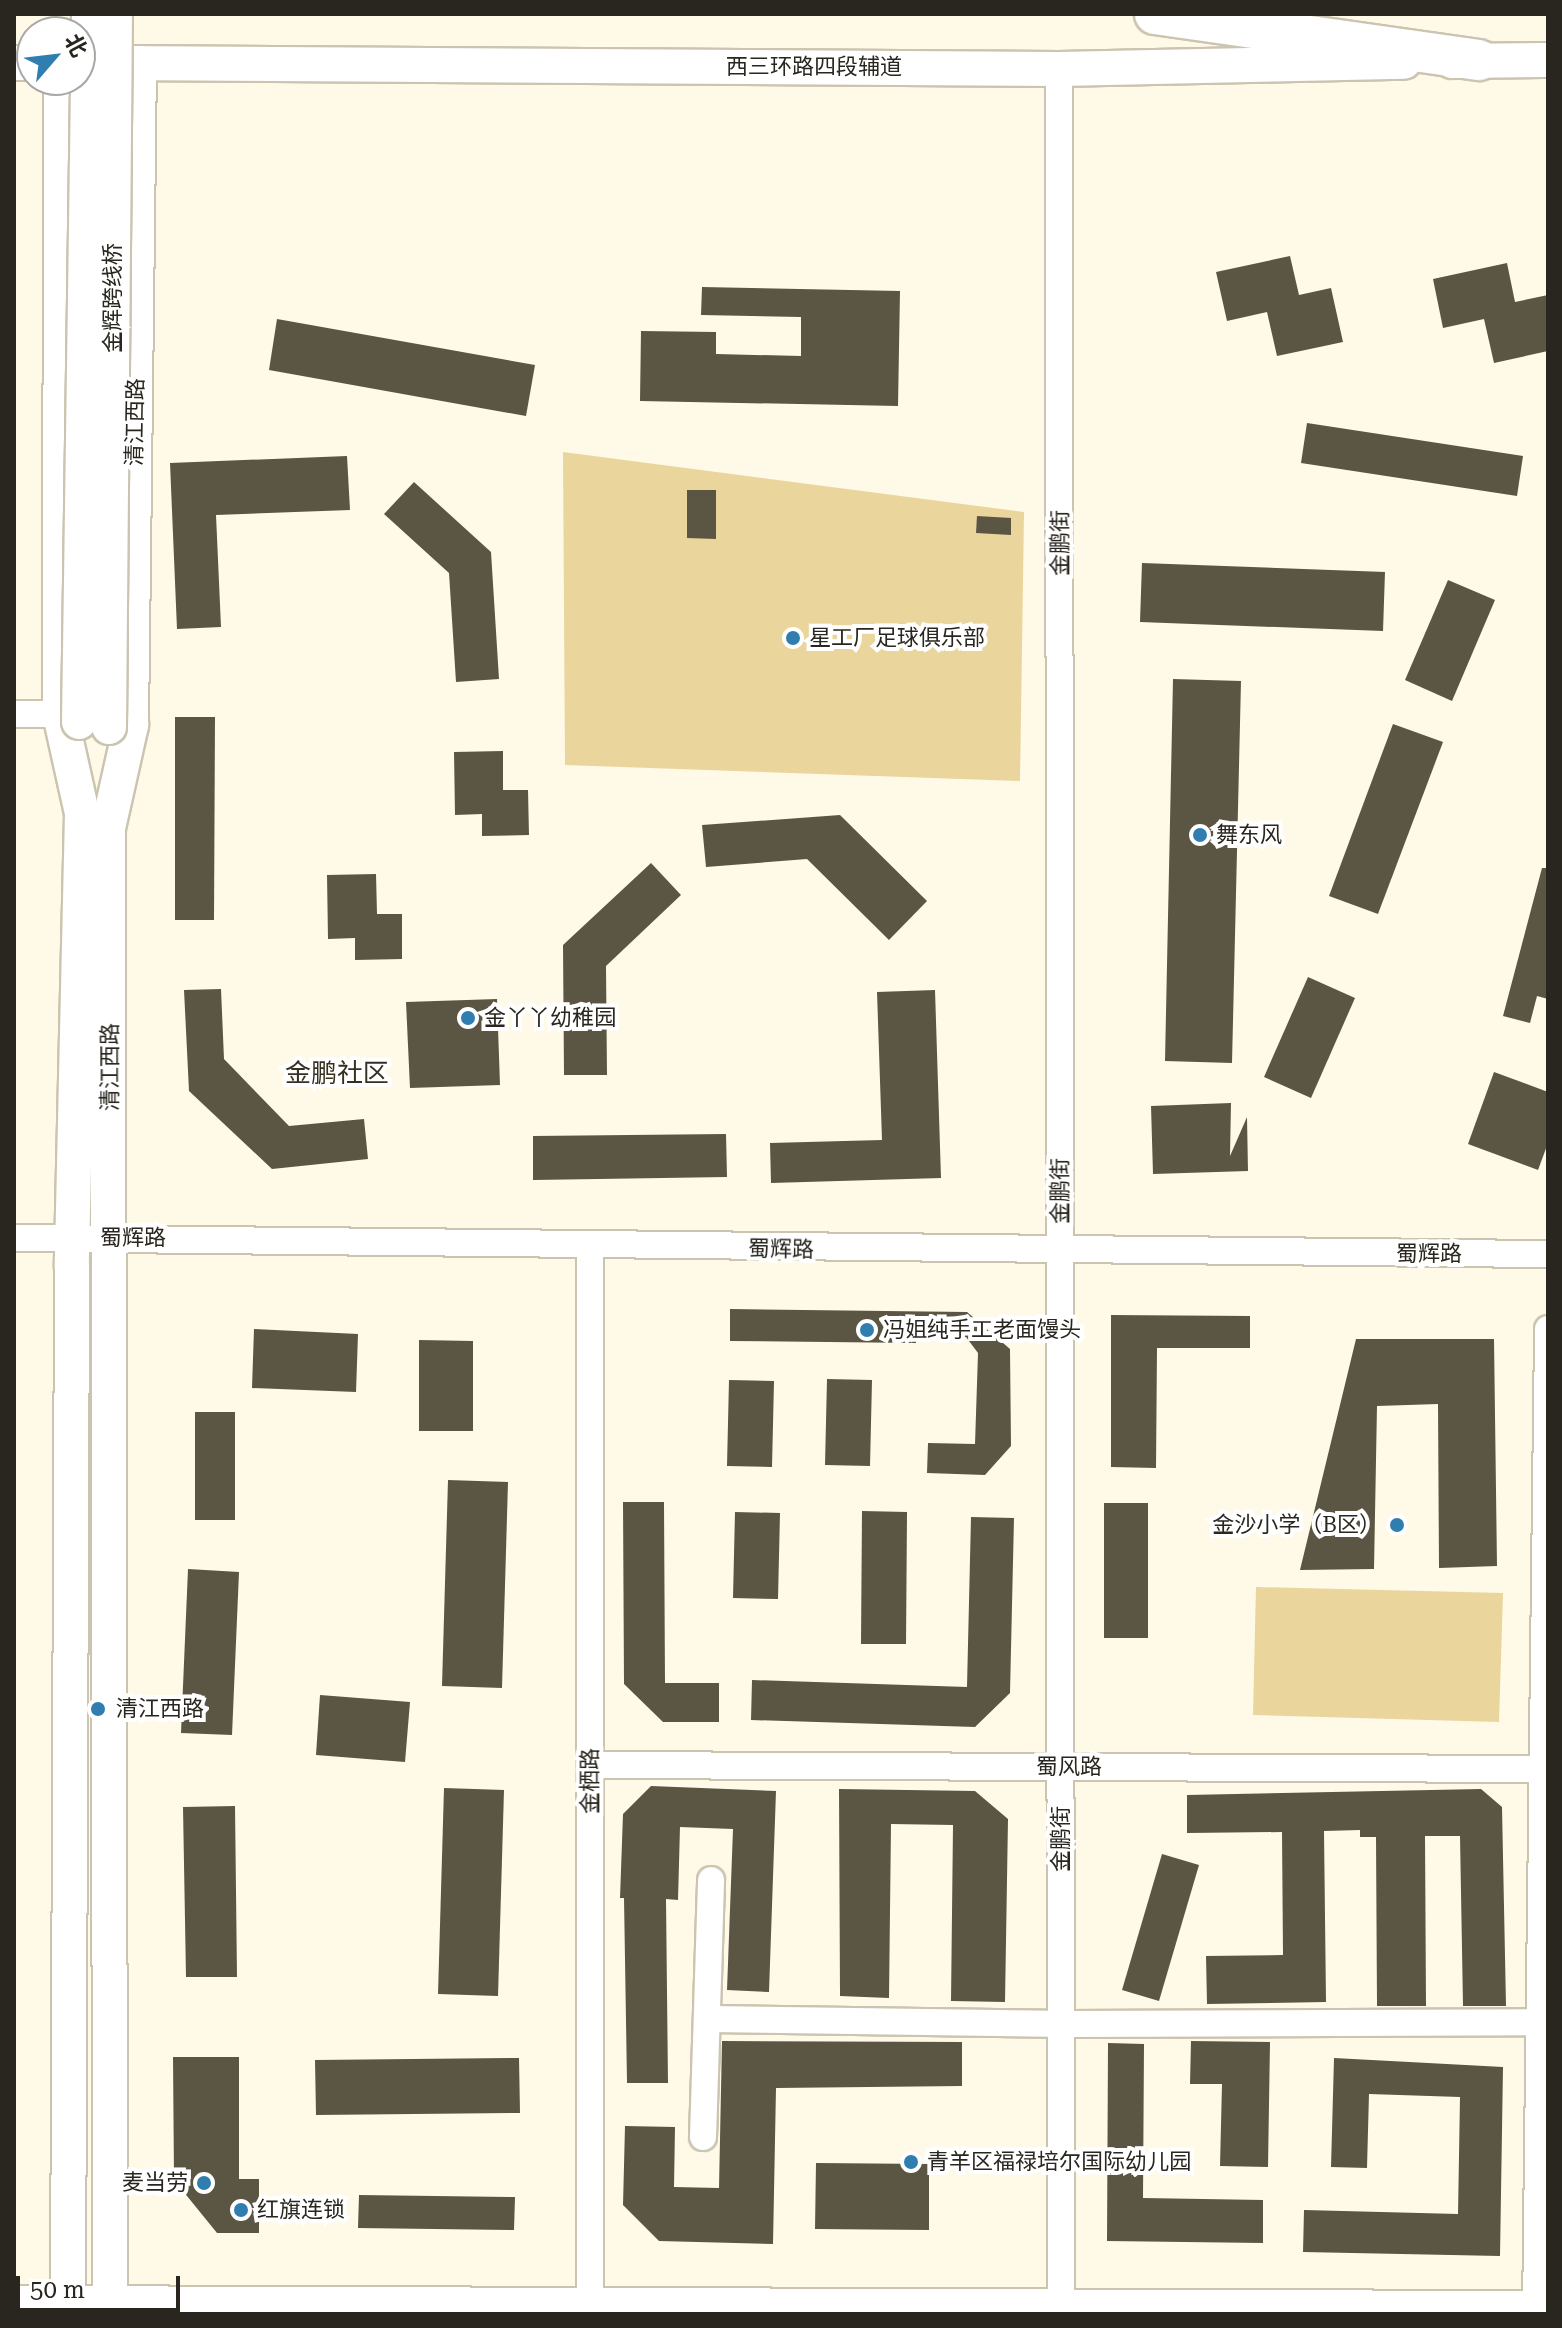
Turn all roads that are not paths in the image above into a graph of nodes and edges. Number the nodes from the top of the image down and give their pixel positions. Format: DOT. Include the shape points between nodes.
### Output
graph roads {
  1 [pos="89,14"];
  2 [pos="115,14"];
  3 [pos="1155,14"];
  4 [pos="1479,60"];
  5 [pos="1548,60"];
  6 [pos="96,63"];
  7 [pos="139,63"];
  8 [pos="1059,69"];
  9 [pos="62,96"];
  10 [pos="14,714"];
  11 [pos="82,721"];
  12 [pos="95,820"];
  13 [pos="14,1238"];
  14 [pos="74,1238"];
  15 [pos="111,1238"];
  16 [pos="590,1247"];
  17 [pos="1060,1251"];
  18 [pos="1548,1254"];
  19 [pos="1548,1329"];
  20 [pos="590,1765"];
  21 [pos="1061,1767"];
  22 [pos="1545,1769"];
  23 [pos="711,1880"];
  24 [pos="710,2019"];
  25 [pos="1540,2022"];
  26 [pos="1061,2024"];
  27 [pos="703,2137"];
  28 [pos="14,2303"];
  29 [pos="68,2307"];
  30 [pos="110,2307"];
  31 [pos="590,2308"];
  32 [pos="1540,2310"];
  33 [pos="1061,2311"];
  1 -- 11 [label="main road, 金辉跨线桥, bridge"];
  2 -- 11 [label="main road, 金辉跨线桥, bridge"];
  3 -- 4 [label="highway"];
  4 -- 5 [label="main road, 西三环路四段辅道"];
  4 -- 8 [label="main road, 西三环路四段辅道"];
  6 -- 7 [label="main road, 西三环路四段辅道"];
  7 -- 8 [label="main road, 西三环路四段辅道"];
  7 -- 12 [label="main road, 清江西路" via="131,725"];
  8 -- 17 [label="street, 金鹏街"];
  9 -- 11 [label="main road"];
  10 -- 11 [label="street"];
  11 -- 12 [label="main road"];
  12 -- 14 [label="main road, 清江西路"];
  12 -- 15 [label="main road, 清江西路"];
  13 -- 14 [label="street, 蜀辉路"];
  14 -- 15 [label="street, 蜀辉路"];
  14 -- 29 [label="main road, 清江西路"];
  15 -- 16 [label="street, 蜀辉路"];
  15 -- 30 [label="main road, 清江西路"];
  16 -- 17 [label="street, 蜀辉路"];
  16 -- 20 [label="street, 金栖路"];
  17 -- 18 [label="street, 蜀辉路"];
  17 -- 21 [label="street, 金鹏街"];
  19 -- 22 [label="street"];
  20 -- 21 [label="street, 蜀风路"];
  20 -- 31 [label="street, 金栖路"];
  21 -- 22 [label="street, 蜀风路"];
  21 -- 26 [label="street, 金鹏街"];
  22 -- 25 [label="street"];
  23 -- 24 [label="street"];
  24 -- 26 [label="street"];
  24 -- 27 [label="street"];
  25 -- 26 [label="street"];
  25 -- 32 [label="street"];
  26 -- 33 [label="street, 金鹏街"];
  28 -- 29 [label="main road"];
  29 -- 30 [label="main road"];
  30 -- 31 [label="main road"];
  31 -- 33 [label="main road"];
  32 -- 33 [label="main road"];
}
